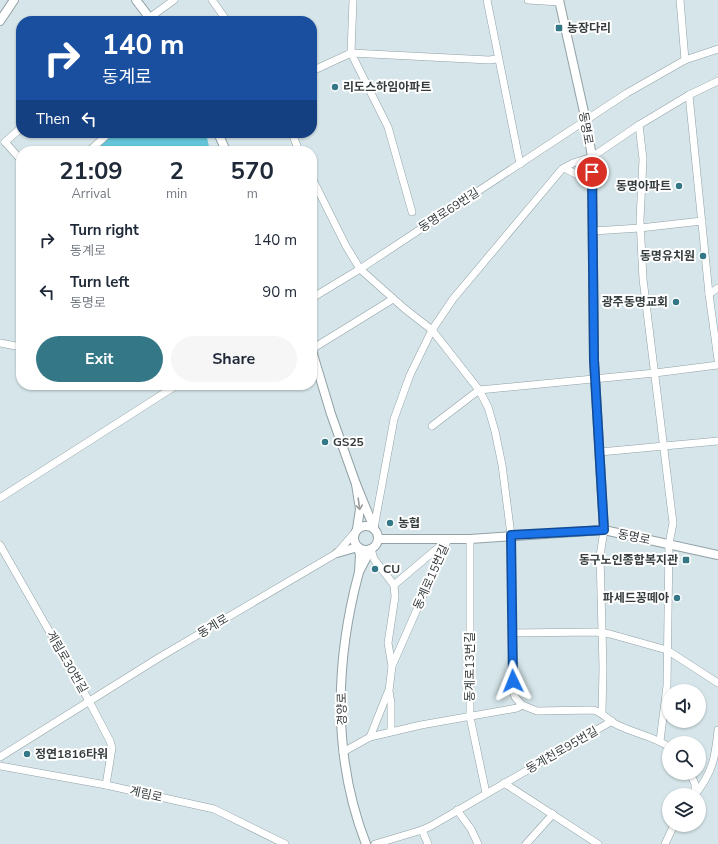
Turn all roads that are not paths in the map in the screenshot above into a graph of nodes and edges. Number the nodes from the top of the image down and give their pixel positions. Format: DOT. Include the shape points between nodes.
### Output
graph roads {
  1 [pos="14,0"];
  2 [pos="136,0"];
  3 [pos="174,0"];
  4 [pos="212,0"];
  5 [pos="353,0"];
  6 [pos="486,0"];
  7 [pos="528,0"];
  8 [pos="680,0"];
  9 [pos="559,1"];
  10 [pos="146,16"];
  11 [pos="154,16"];
  12 [pos="223,16"];
  13 [pos="0,21"];
  14 [pos="718,50"];
  15 [pos="351,53"];
  16 [pos="498,59"];
  17 [pos="685,60"];
  18 [pos="317,69"];
  19 [pos="718,81"];
  20 [pos="689,95"];
  21 [pos="586,121"];
  22 [pos="639,125"];
  23 [pos="16,131"];
  24 [pos="103,138"];
  25 [pos="2,141"];
  26 [pos="95,146"];
  27 [pos="16,155"];
  28 [pos="592,157"];
  29 [pos="520,164"];
  30 [pos="564,168"];
  31 [pos="592,186"];
  32 [pos="317,188"];
  33 [pos="412,212"];
  34 [pos="702,221"];
  35 [pos="640,228"];
  36 [pos="593,231"];
  37 [pos="360,269"];
  38 [pos="718,288"];
  39 [pos="709,294"];
  40 [pos="317,295"];
  41 [pos="393,299"];
  42 [pos="432,330"];
  43 [pos="0,343"];
  44 [pos="16,346"];
  45 [pos="317,347"];
  46 [pos="718,360"];
  47 [pos="718,365"];
  48 [pos="317,367"];
  49 [pos="655,373"];
  50 [pos="595,379"];
  51 [pos="169,390"];
  52 [pos="479,390"];
  53 [pos="432,426"];
  54 [pos="718,441"];
  55 [pos="663,446"];
  56 [pos="600,452"];
  57 [pos="356,484"];
  58 [pos="0,498"];
  59 [pos="374,528"];
  60 [pos="356,530"];
  61 [pos="604,530"];
  62 [pos="511,535"];
  63 [pos="378,539"];
  64 [pos="448,539"];
  65 [pos="470,539"];
  66 [pos="0,544"];
  67 [pos="669,544"];
  68 [pos="358,547"];
  69 [pos="371,549"];
  70 [pos="337,553"];
  71 [pos="718,555"];
  72 [pos="359,572"];
  73 [pos="394,585"];
  74 [pos="512,633"];
  75 [pos="602,633"];
  76 [pos="668,650"];
  77 [pos="392,666"];
  78 [pos="718,683"];
  79 [pos="388,691"];
  80 [pos="89,701"];
  81 [pos="522,705"];
  82 [pos="602,713"];
  83 [pos="470,717"];
  84 [pos="612,721"];
  85 [pos="718,730"];
  86 [pos="391,731"];
  87 [pos="370,737"];
  88 [pos="660,741"];
  89 [pos="344,752"];
  90 [pos="0,757"];
  91 [pos="0,766"];
  92 [pos="504,783"];
  93 [pos="106,785"];
  94 [pos="700,788"];
  95 [pos="486,792"];
  96 [pos="457,810"];
  97 [pos="553,814"];
  98 [pos="422,830"];
  99 [pos="671,832"];
  100 [pos="596,843"];
  101 [pos="285,844"];
  102 [pos="366,844"];
  103 [pos="375,844"];
  104 [pos="428,844"];
  105 [pos="478,844"];
  106 [pos="526,844"];
  107 [pos="665,844"];
  1 -- 13 [label="street"];
  2 -- 10 [label="street"];
  3 -- 11 [label="street"];
  4 -- 12 [label="street"];
  5 -- 15 [label="street"];
  6 -- 16 [label="street"];
  7 -- 9 [label="street"];
  8 -- 17 [label="street"];
  9 -- 21 [label="street, 동명로"];
  14 -- 17 [label="street, 동명로69번길"];
  15 -- 16 [label="street"];
  15 -- 18 [label="street"];
  15 -- 33 [label="street" via="388,128"];
  16 -- 29 [label="street"];
  17 -- 21 [label="street, 동명로69번길" via="627,93"];
  19 -- 20 [label="street"];
  20 -- 22 [label="street"];
  20 -- 34 [label="street"];
  21 -- 28 [label="street, 동명로"];
  21 -- 29 [label="street, 동명로69번길"];
  22 -- 28 [label="street"];
  22 -- 35 [label="street" via="643,158"];
  23 -- 25 [label="street"];
  24 -- 26 [label="street"];
  25 -- 27 [label="street"];
  28 -- 30 [label="street" via="573,162"];
  28 -- 31 [label="street, 동명로"];
  29 -- 37 [label="street, 동명로69번길"];
  30 -- 31 [label="street" via="578,174"];
  30 -- 42 [label="street" via="453,300"];
  31 -- 36 [label="street, 동명로"];
  32 -- 37 [label="street" via="342,240"];
  34 -- 35 [label="street"];
  34 -- 39 [label="street"];
  35 -- 36 [label="street"];
  35 -- 49 [label="street" via="643,279"];
  36 -- 50 [label="street, 동명로"];
  37 -- 40 [label="street, 동명로69번길"];
  37 -- 41 [label="street"];
  38 -- 39 [label="street"];
  39 -- 46 [label="street"];
  41 -- 42 [label="street"];
  41 -- 45 [label="street"];
  42 -- 52 [label="street"];
  42 -- 59 [label="street" via="410,375 394,420"];
  43 -- 44 [label="street"];
  47 -- 49 [label="street"];
  48 -- 57 [label="street"];
  49 -- 50 [label="street"];
  49 -- 55 [label="street"];
  50 -- 52 [label="street"];
  50 -- 56 [label="street, 동명로"];
  51 -- 58 [label="street"];
  52 -- 53 [label="street"];
  52 -- 62 [label="street" via="488,407 495,431"];
  54 -- 55 [label="street"];
  55 -- 56 [label="street"];
  55 -- 67 [label="street" via="673,523"];
  56 -- 61 [label="street, 동명로"];
  57 -- 59 [label="street"];
  57 -- 60 [label="street, one-way" via="360,509"];
  59 -- 60 [label="street" via="367,525"];
  59 -- 63 [label="street" via="378,533"];
  60 -- 68 [label="street" via="354,541"];
  60 -- 70 [label="street, 동계로"];
  61 -- 62 [label="street"];
  61 -- 67 [label="street, 동명로"];
  61 -- 75 [label="street" via="600,556"];
  62 -- 65 [label="street"];
  62 -- 74 [label="street"];
  63 -- 64 [label="street"];
  63 -- 69 [label="street"];
  64 -- 65 [label="street"];
  64 -- 73 [label="street, 동계로15번길"];
  64 -- 77 [label="street, 동계로15번길"];
  65 -- 83 [label="street, 동계로13번길"];
  66 -- 80 [label="street, 계림로30번길"];
  67 -- 71 [label="street, 동명로"];
  67 -- 76 [label="street"];
  68 -- 69 [label="street" via="364,550"];
  68 -- 70 [label="street"];
  68 -- 72 [label="street"];
  69 -- 72 [label="street"];
  69 -- 73 [label="street" via="374,559"];
  70 -- 80 [label="street, 동계로"];
  72 -- 89 [label="street, 경양로" via="351,607 340,694"];
  73 -- 77 [label="street, 동계로15번길" via="395,597 388,643"];
  74 -- 75 [label="street"];
  74 -- 81 [label="street" via="514,693"];
  75 -- 76 [label="street"];
  75 -- 82 [label="street"];
  76 -- 78 [label="street"];
  76 -- 88 [label="street" via="667,686"];
  77 -- 79 [label="street, 동계로15번길"];
  79 -- 86 [label="street, 동계로15번길" via="391,703"];
  79 -- 87 [label="street"];
  80 -- 90 [label="street, 동계로"];
  80 -- 93 [label="street, 계림로30번길" via="111,744"];
  81 -- 82 [label="street" via="537,711 585,709"];
  81 -- 83 [label="street"];
  82 -- 84 [label="street"];
  83 -- 86 [label="street"];
  83 -- 95 [label="street, 동계로13번길"];
  84 -- 88 [label="street, 동계천로95번길"];
  84 -- 92 [label="street, 동계천로95번길"];
  85 -- 94 [label="street" via="713,762"];
  86 -- 87 [label="street"];
  87 -- 89 [label="street"];
  89 -- 102 [label="street, 경양로" via="351,798"];
  91 -- 93 [label="street, 계림로"];
  92 -- 95 [label="street, 동계천로95번길"];
  92 -- 97 [label="street"];
  93 -- 101 [label="street, 계림로" via="214,809"];
  95 -- 96 [label="street, 동계천로95번길"];
  96 -- 98 [label="street, 동계천로95번길"];
  96 -- 105 [label="street" via="472,829"];
  97 -- 100 [label="street"];
  97 -- 106 [label="street"];
  98 -- 103 [label="street, 동계천로95번길"];
  98 -- 104 [label="street"];
  99 -- 107 [label="street"];
}
